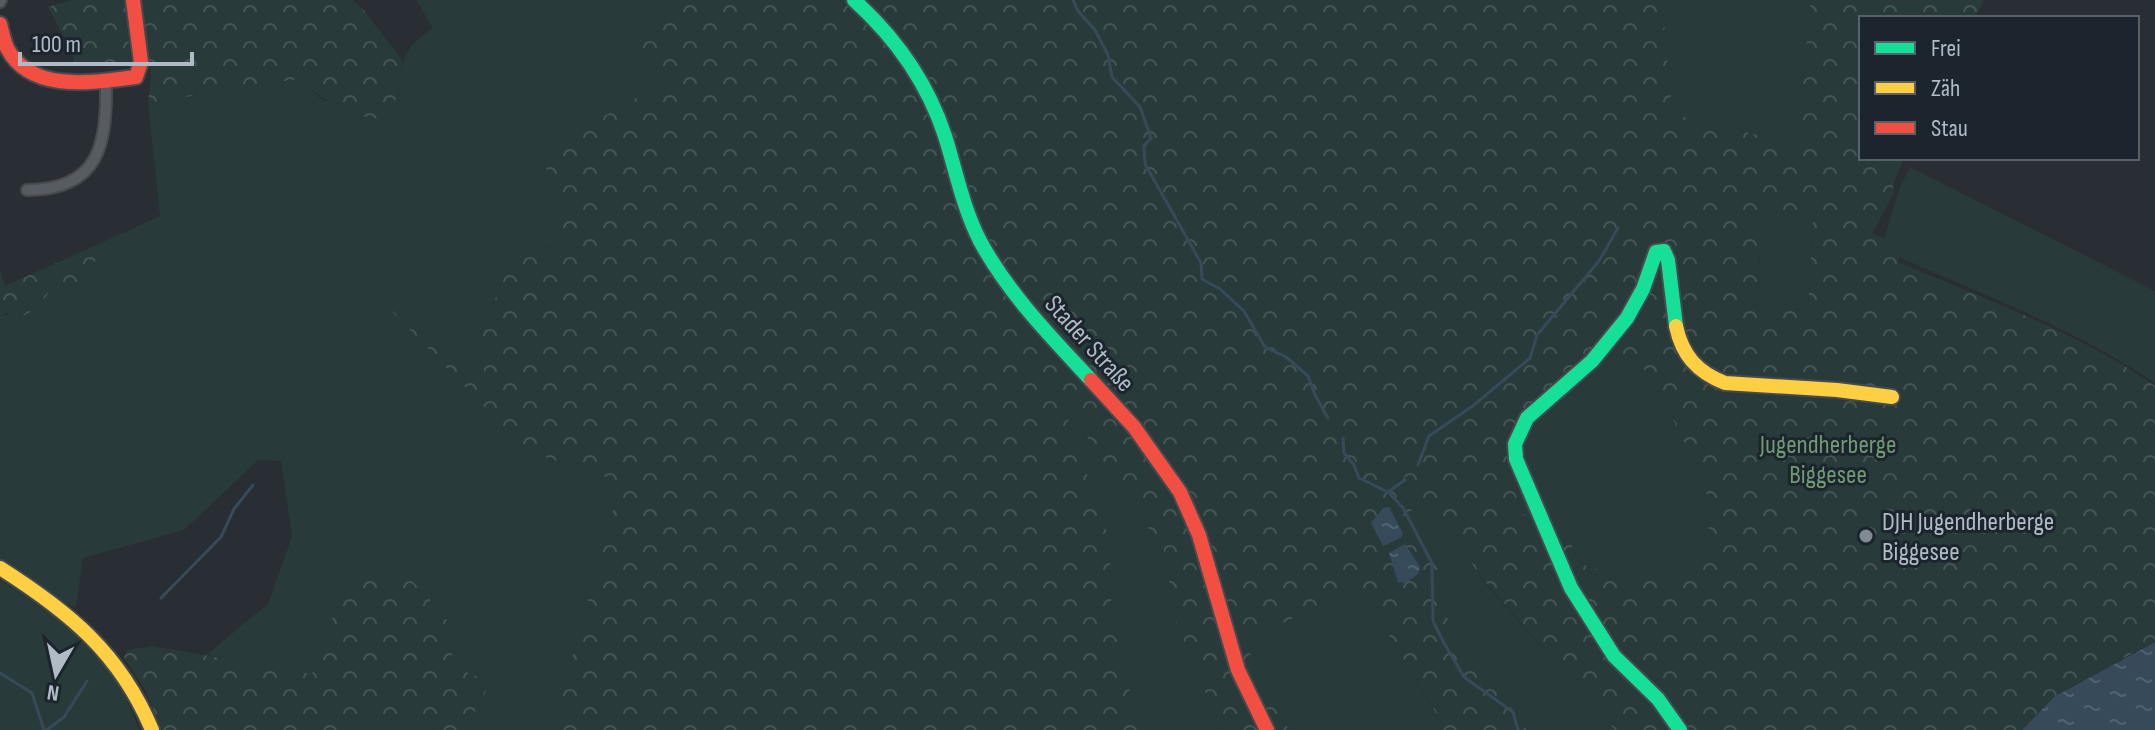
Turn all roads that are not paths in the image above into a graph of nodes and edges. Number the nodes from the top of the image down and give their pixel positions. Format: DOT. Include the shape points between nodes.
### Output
graph roads {
  1 [pos="133,0"];
  2 [pos="854,0"];
  3 [pos="0,24"];
  4 [pos="106,81"];
  5 [pos="27,190"];
  6 [pos="1892,397"];
  7 [pos="0,568"];
  8 [pos="152,730"];
  9 [pos="1267,730"];
  10 [pos="1680,730"];
  1 -- 4 [label="street" via="140,71 136,77"];
  2 -- 9 [label="street, Stader Straße" via="891,35 921,79 966,209 993,265 1140,437 1180,493 1203,545 1237,669"];
  3 -- 4 [label="street" via="12,56 32,73 57,83"];
  4 -- 5 [label="street" via="105,130 89,169 61,186"];
  6 -- 10 [label="street" via="1708,378 1682,350 1669,259 1661,250 1627,318 1592,361 1527,418 1515,444 1516,459 1571,588 1614,656 1658,699"];
  7 -- 8 [label="street" via="74,618 106,650 130,681"];
}
